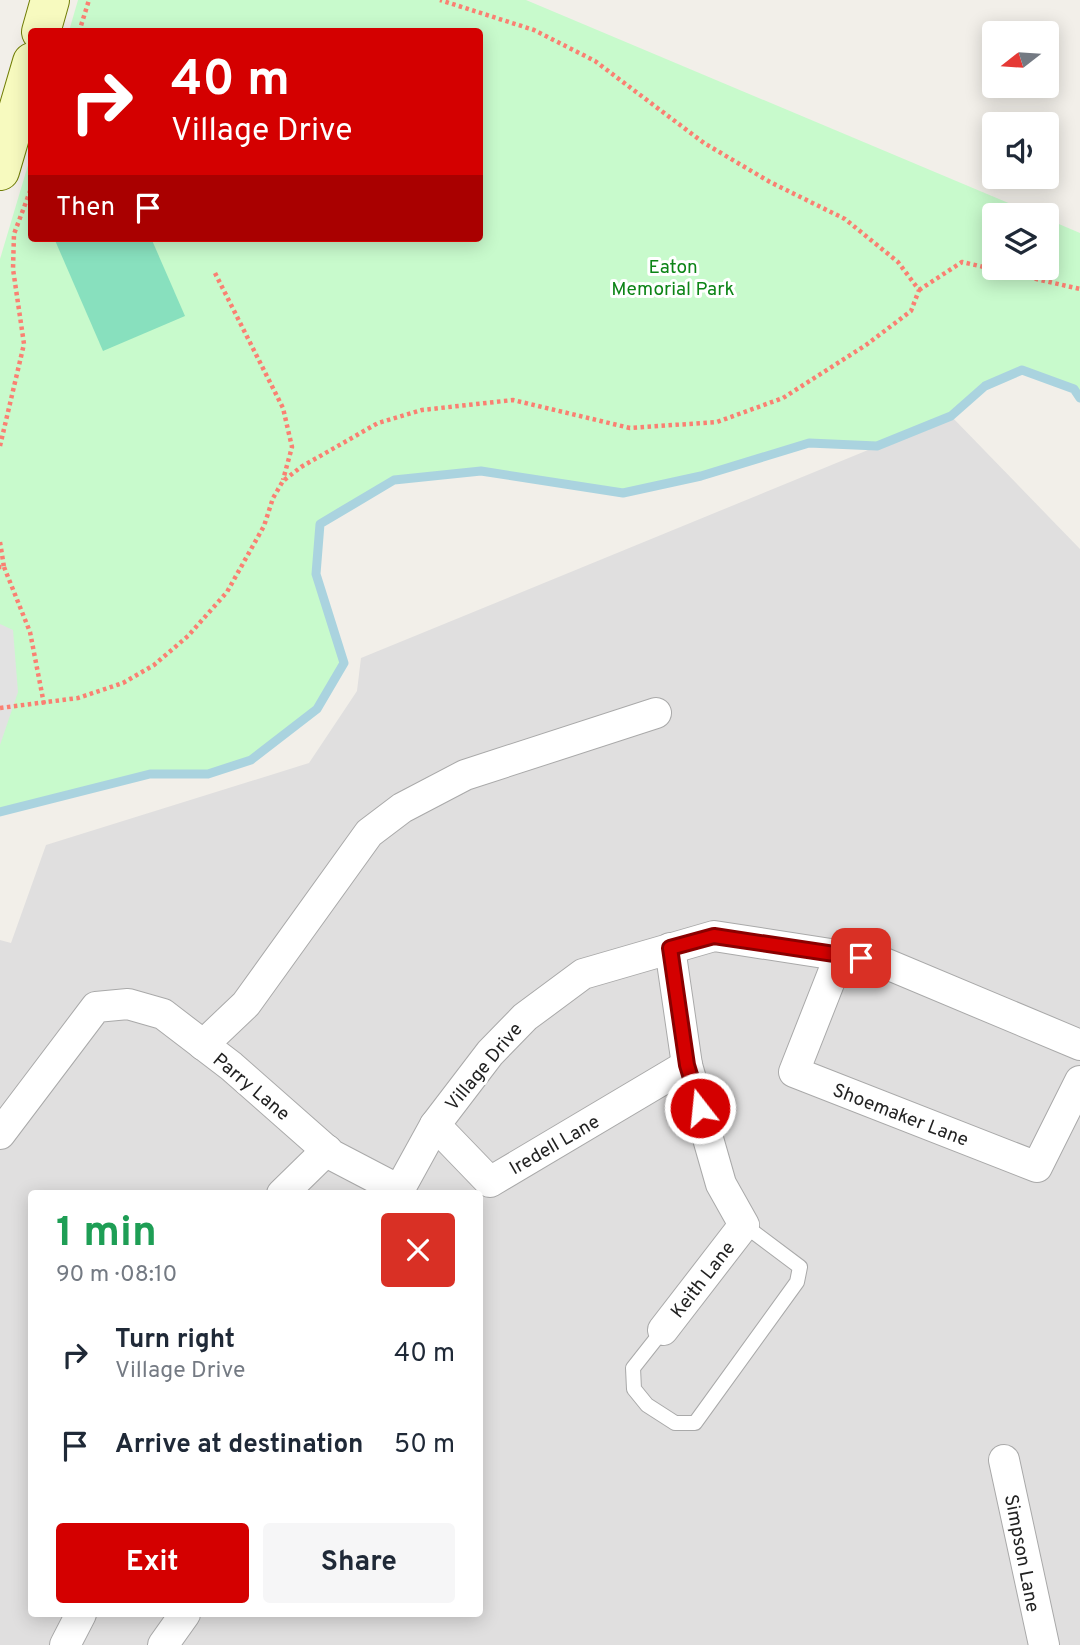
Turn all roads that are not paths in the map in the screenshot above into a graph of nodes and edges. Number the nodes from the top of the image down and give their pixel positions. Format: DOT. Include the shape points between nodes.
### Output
graph roads {
  1 [pos="50,0"];
  2 [pos="42,28"];
  3 [pos="28,70"];
  4 [pos="7,115"];
  5 [pos="0,171"];
  6 [pos="656,713"];
  7 [pos="670,948"];
  8 [pos="840,955"];
  9 [pos="203,1045"];
  10 [pos="1080,1045"];
  11 [pos="687,1065"];
  12 [pos="1080,1082"];
  13 [pos="435,1125"];
  14 [pos="0,1134"];
  15 [pos="327,1150"];
  16 [pos="286,1190"];
  17 [pos="395,1190"];
  18 [pos="399,1190"];
  19 [pos="744,1225"];
  20 [pos="663,1330"];
  21 [pos="1004,1460"];
  22 [pos="79,1617"];
  23 [pos="183,1617"];
  24 [pos="65,1645"];
  25 [pos="163,1645"];
  26 [pos="1044,1645"];
  1 -- 2 [label="street"];
  3 -- 4 [label="street"];
  4 -- 5 [label="street"];
  6 -- 9 [label="street" via="466,775 402,808 369,833 246,1004"];
  7 -- 8 [label="street, Village Drive" via="714,936"];
  7 -- 11 [label="street, Keith Lane"];
  7 -- 13 [label="street, Village Drive" via="583,974 525,1017 490,1053"];
  8 -- 10 [label="street, Village Drive" via="883,962"];
  8 -- 12 [label="street, Shoemaker Lane" via="794,1072 1037,1167"];
  9 -- 14 [label="street, Parry Lane" via="163,1014 128,1004 96,1007"];
  9 -- 15 [label="street, Parry Lane"];
  11 -- 13 [label="street, Iredell Lane" via="490,1182"];
  11 -- 19 [label="street, Keith Lane" via="721,1184"];
  13 -- 18 [label="street, Village Drive"];
  15 -- 16 [label="street"];
  15 -- 17 [label="street, Parry Lane"];
  19 -- 20 [label="street, Keith Lane"];
  19 -- 20 [label="lane" via="800,1267 797,1282 695,1423 675,1423 647,1405 634,1389 634,1368"];
  21 -- 26 [label="street, Simpson Lane"];
  22 -- 24 [label="street"];
  23 -- 25 [label="street"];
}
